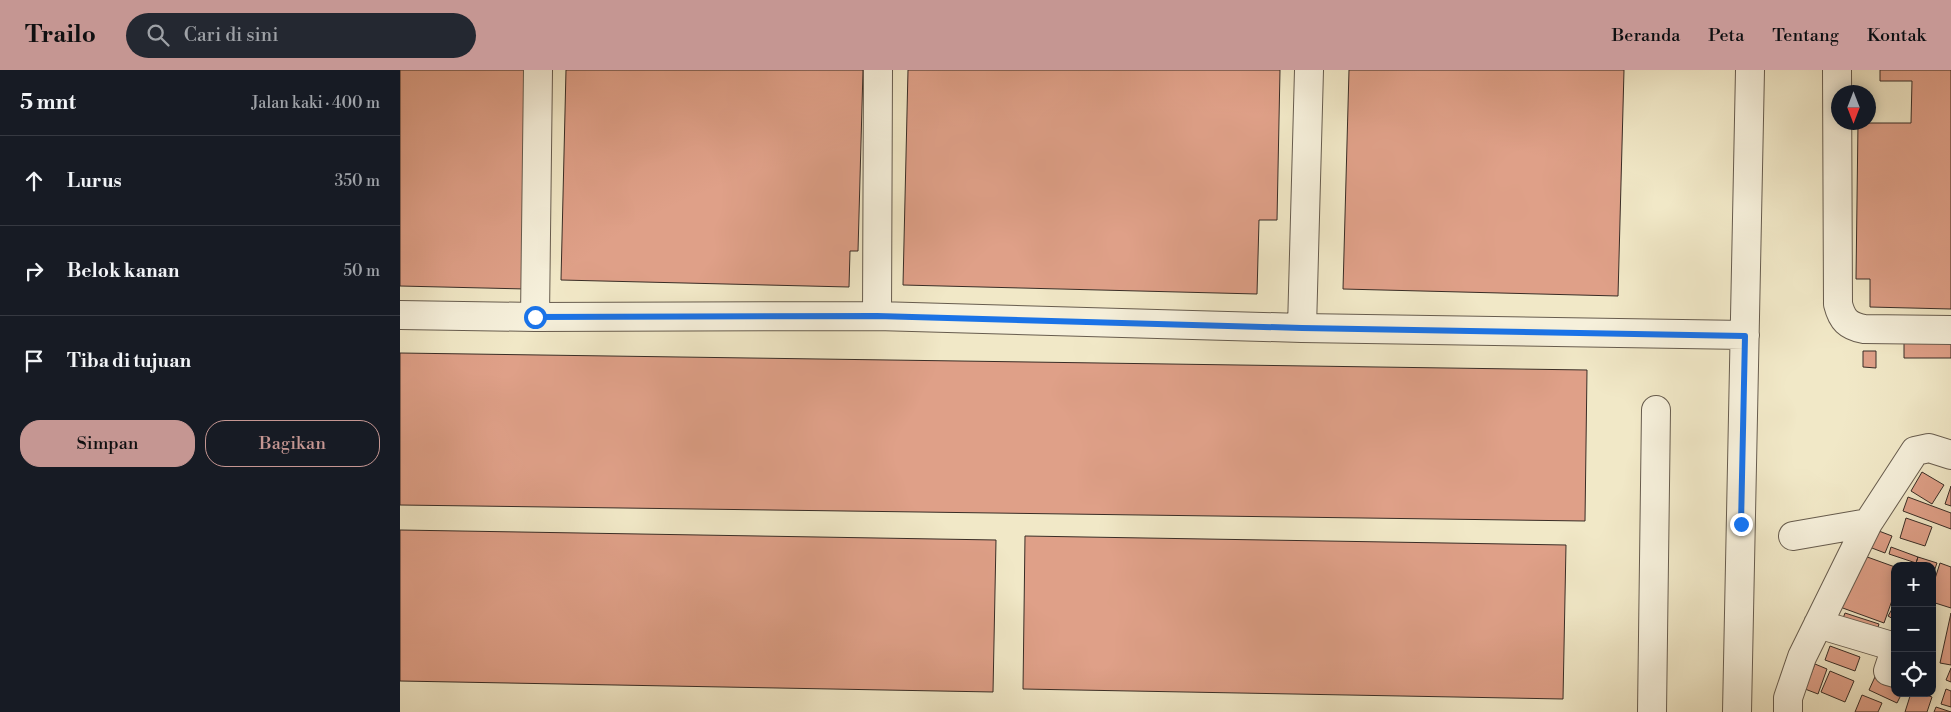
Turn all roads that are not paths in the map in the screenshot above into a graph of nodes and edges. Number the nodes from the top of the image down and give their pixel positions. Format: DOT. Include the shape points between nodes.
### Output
graph roads {
  1 [pos="538,70"];
  2 [pos="878,70"];
  3 [pos="1309,70"];
  4 [pos="1750,70"];
  5 [pos="1837,70"];
  6 [pos="400,315"];
  7 [pos="877,316"];
  8 [pos="535,317"];
  9 [pos="1302,328"];
  10 [pos="1951,330"];
  11 [pos="1745,336"];
  12 [pos="1656,410"];
  13 [pos="1951,455"];
  14 [pos="1868,523"];
  15 [pos="1793,536"];
  16 [pos="1818,624"];
  17 [pos="1891,647"];
  18 [pos="1891,661"];
  19 [pos="1891,672"];
  20 [pos="1652,712"];
  21 [pos="1737,712"];
  22 [pos="1788,712"];
  1 -- 8 [label="street"];
  2 -- 7 [label="street"];
  3 -- 9 [label="street"];
  4 -- 11 [label="street"];
  5 -- 10 [label="street" via="1838,304 1841,316 1853,327 1864,329"];
  6 -- 8 [label="street"];
  7 -- 8 [label="street"];
  7 -- 9 [label="street"];
  9 -- 11 [label="street"];
  11 -- 21 [label="street"];
  12 -- 20 [label="street"];
  13 -- 14 [label="street" via="1929,448 1915,451"];
  14 -- 15 [label="street"];
  14 -- 16 [label="street"];
  16 -- 17 [label="street"];
  16 -- 22 [label="street" via="1788,698"];
  18 -- 19 [label="street" via="1888,671"];
}
